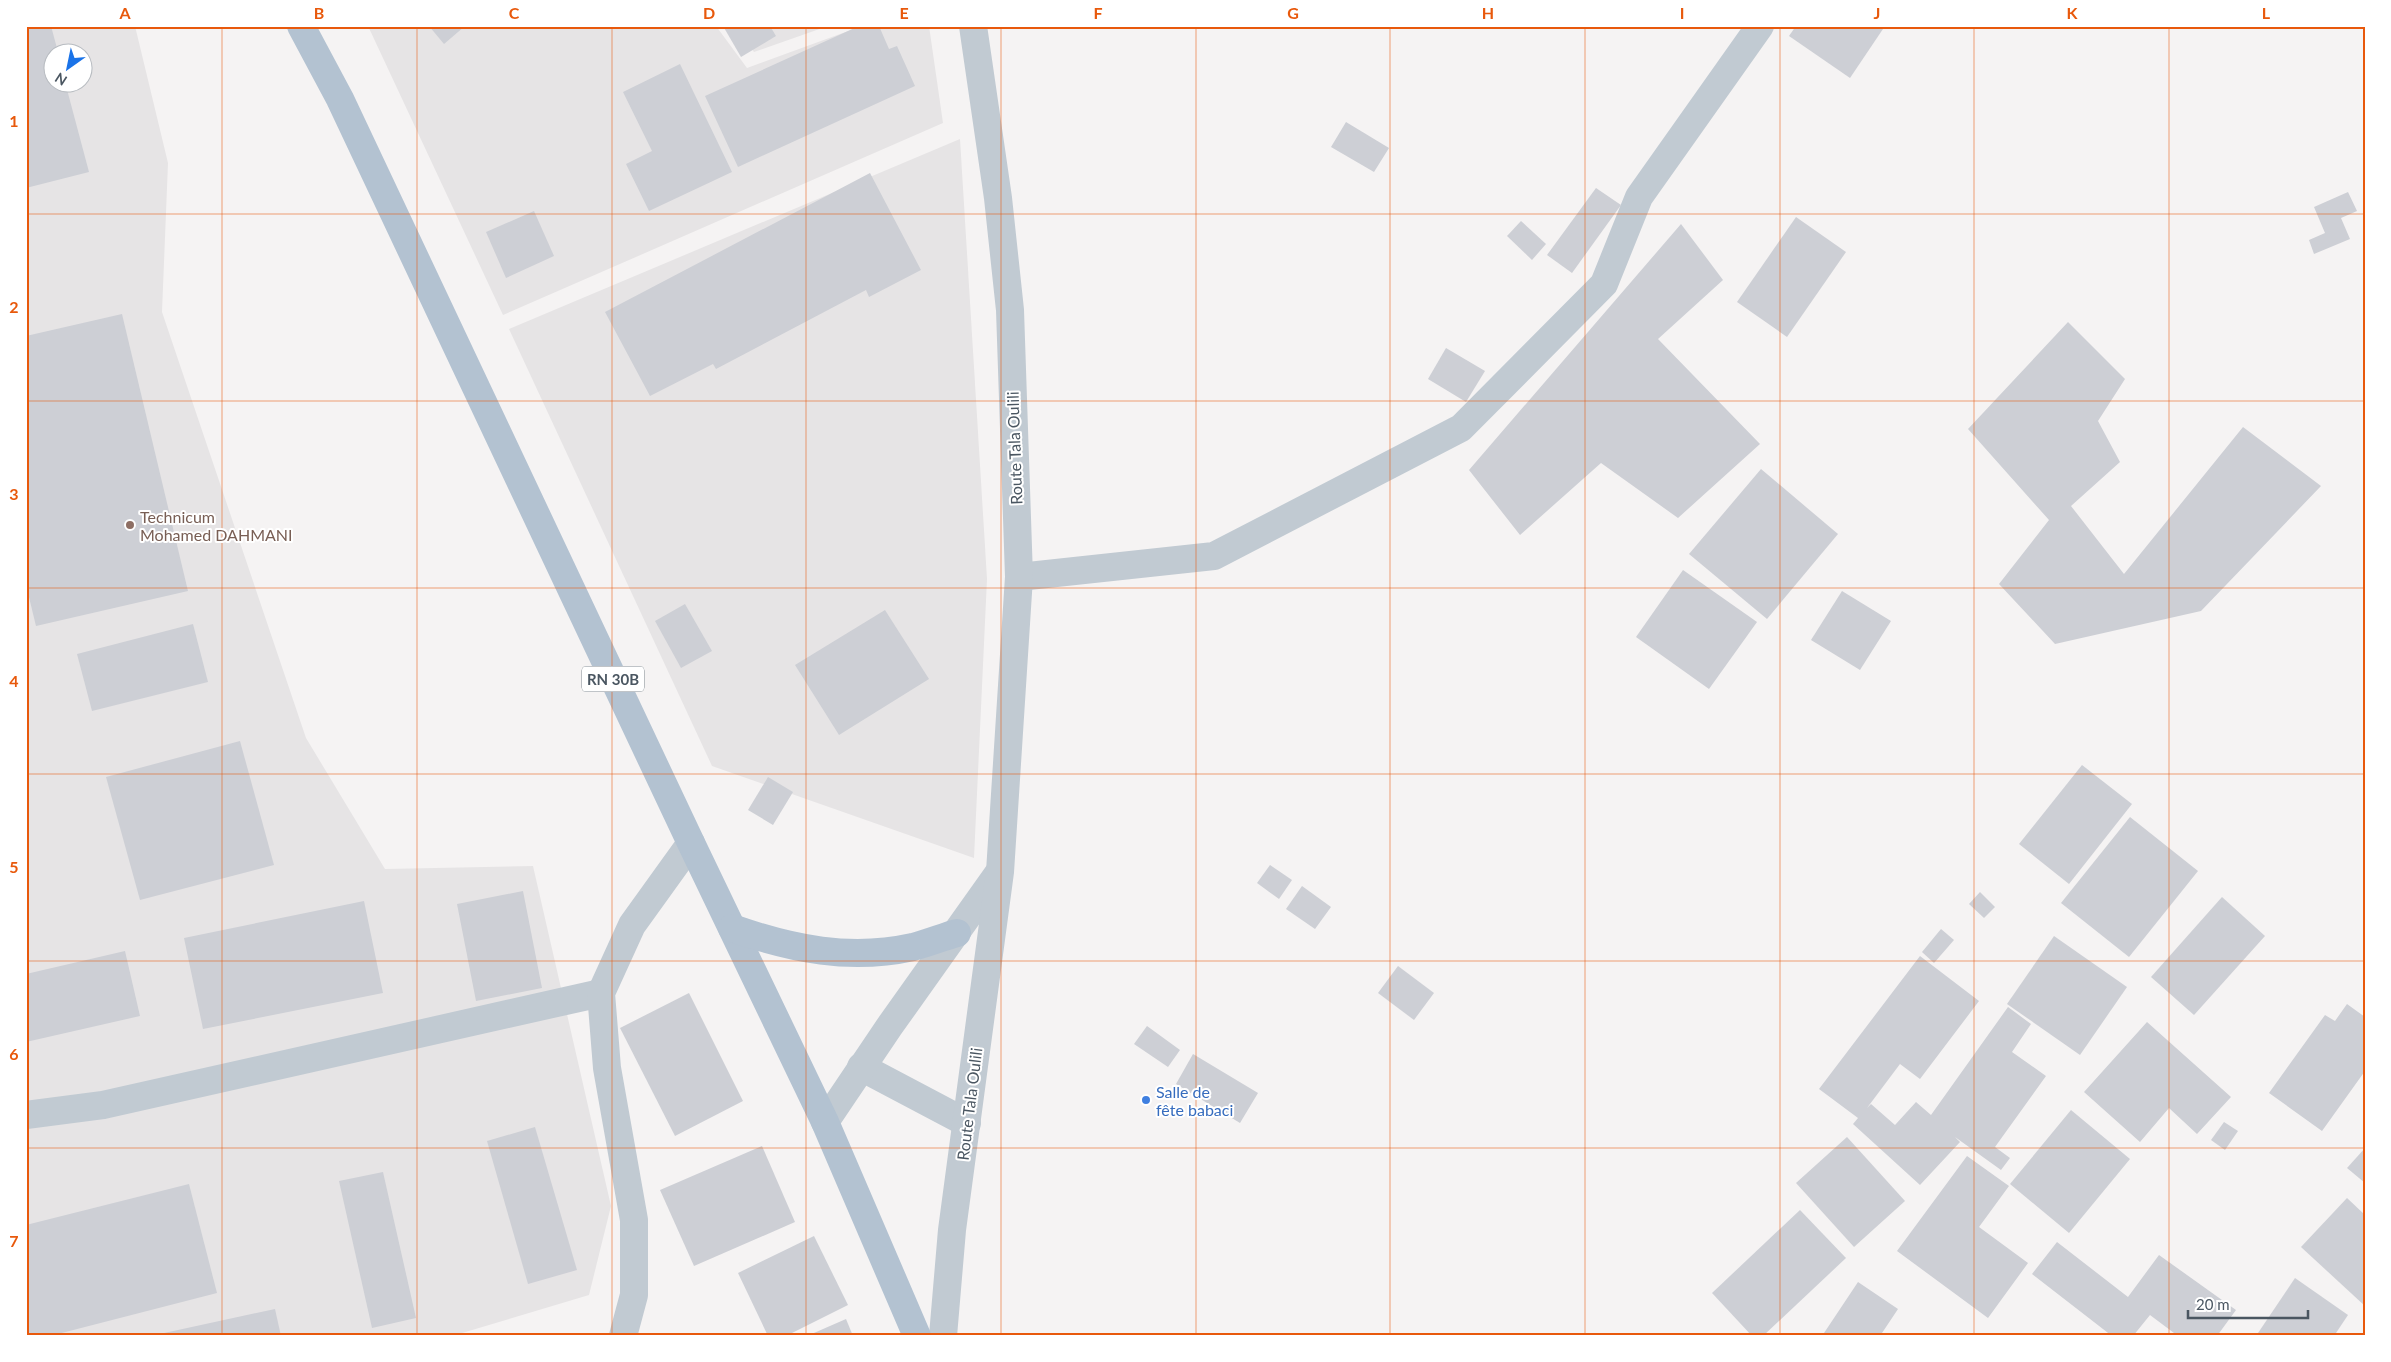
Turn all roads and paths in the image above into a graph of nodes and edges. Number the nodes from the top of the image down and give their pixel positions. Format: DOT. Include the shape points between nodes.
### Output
graph roads {
  1 [pos="301,26"];
  2 [pos="973,26"];
  3 [pos="1760,26"];
  4 [pos="1019,577"];
  5 [pos="691,843"];
  6 [pos="1000,872"];
  7 [pos="732,928"];
  8 [pos="957,933"];
  9 [pos="601,994"];
  10 [pos="861,1067"];
  11 [pos="26,1115"];
  12 [pos="825,1122"];
  13 [pos="967,1123"];
  14 [pos="623,1336"];
  15 [pos="917,1336"];
  16 [pos="943,1336"];
  1 -- 5 [label="main road, RN 30B" via="340,99"];
  2 -- 4 [label="street, Route Tala Oulili" via="998,198 1010,310"];
  3 -- 4 [label="street" via="1639,197 1604,284 1461,428 1214,556"];
  4 -- 6 [label="street, Route Tala Oulili"];
  5 -- 7 [label="main road, RN 30B"];
  5 -- 9 [label="street" via="632,925"];
  6 -- 8 [label="street"];
  6 -- 13 [label="street, Route Tala Oulili"];
  7 -- 8 [label="main road" via="776,944 821,952 867,953 913,947"];
  7 -- 12 [label="main road, RN 30B"];
  8 -- 10 [label="street"];
  9 -- 11 [label="street" via="103,1105"];
  9 -- 14 [label="street" via="607,1068 634,1220 634,1295"];
  10 -- 12 [label="street"];
  10 -- 13 [label="street"];
  12 -- 15 [label="main road, RN 30B"];
  13 -- 16 [label="street, Route Tala Oulili" via="952,1230"];
}
